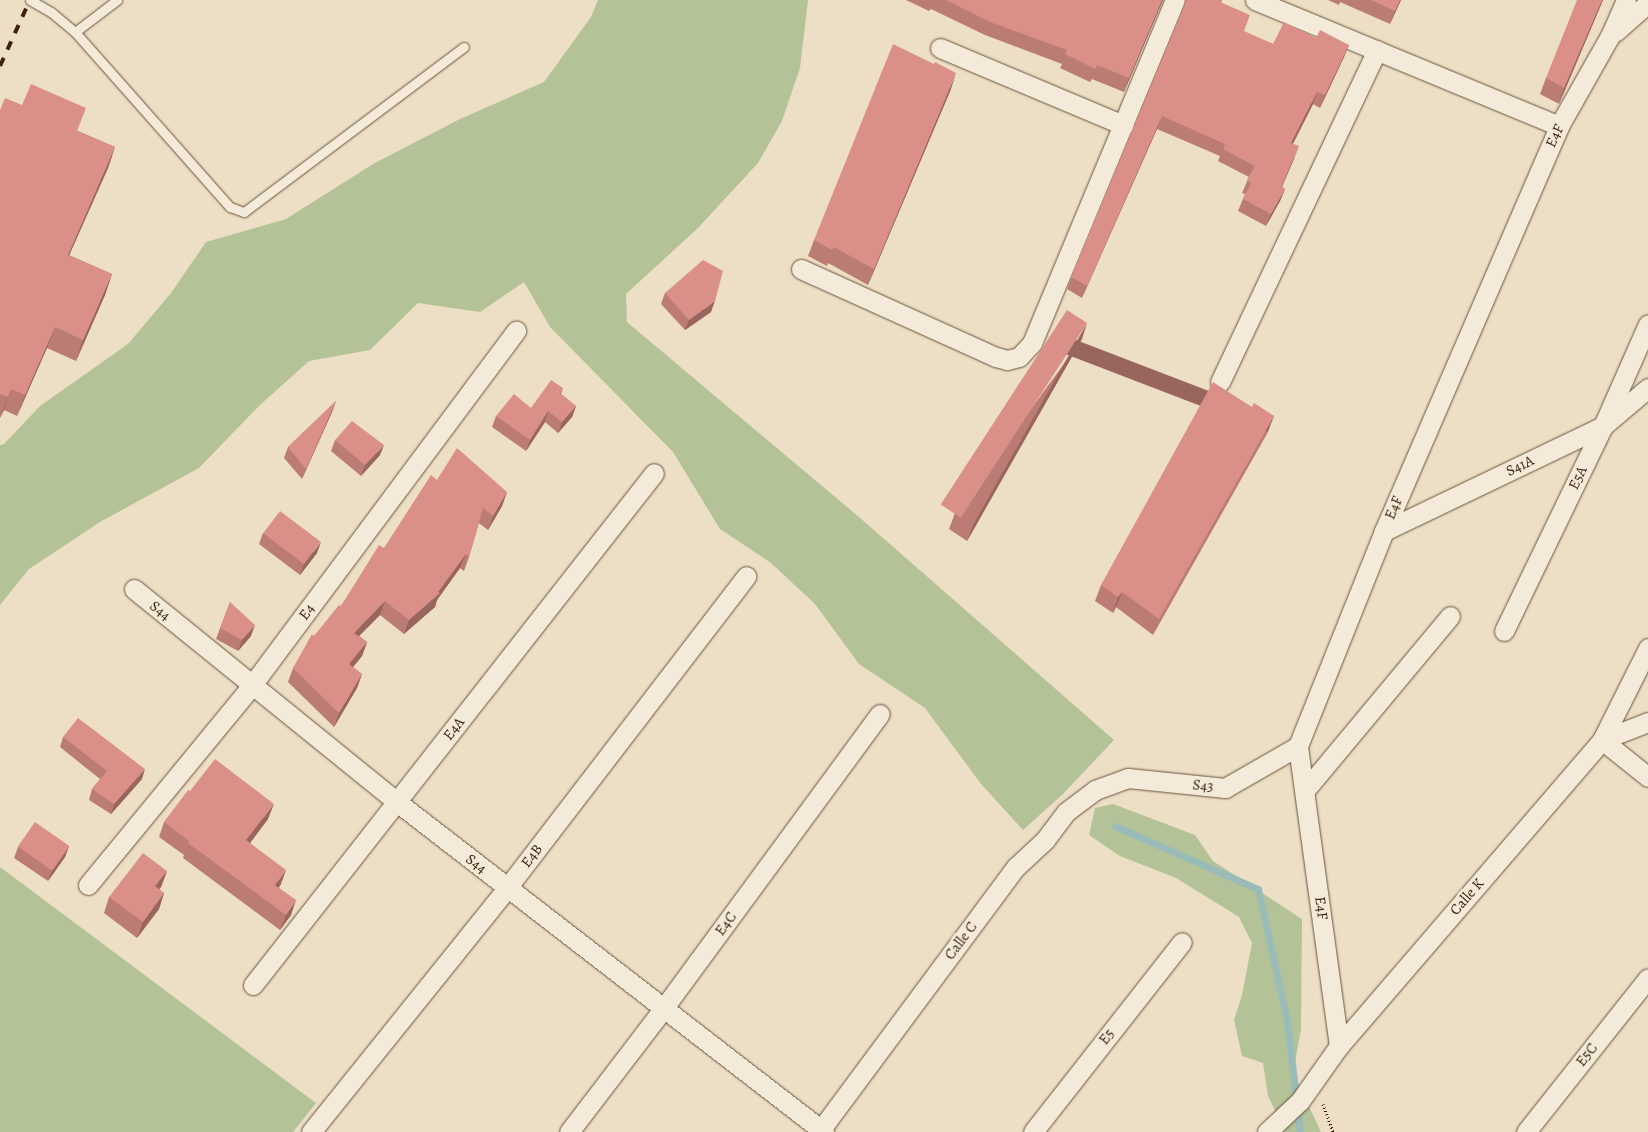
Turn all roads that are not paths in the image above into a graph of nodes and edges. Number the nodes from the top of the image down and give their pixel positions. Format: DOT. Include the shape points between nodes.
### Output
graph roads {
  1 [pos="30,0"];
  2 [pos="117,0"];
  3 [pos="1175,0"];
  4 [pos="1255,0"];
  5 [pos="1626,0"];
  6 [pos="1648,3"];
  7 [pos="75,32"];
  8 [pos="1610,36"];
  9 [pos="464,47"];
  10 [pos="940,48"];
  11 [pos="1377,50"];
  12 [pos="1123,126"];
  13 [pos="1559,126"];
  14 [pos="801,269"];
  15 [pos="1648,324"];
  16 [pos="516,331"];
  17 [pos="1220,382"];
  18 [pos="1648,388"];
  19 [pos="1603,426"];
  20 [pos="654,473"];
  21 [pos="1384,531"];
  22 [pos="746,576"];
  23 [pos="134,589"];
  24 [pos="1450,616"];
  25 [pos="1504,631"];
  26 [pos="1648,648"];
  27 [pos="252,686"];
  28 [pos="880,714"];
  29 [pos="1648,722"];
  30 [pos="1602,740"];
  31 [pos="1298,746"];
  32 [pos="1648,777"];
  33 [pos="1128,778"];
  34 [pos="1306,790"];
  35 [pos="397,802"];
  36 [pos="88,885"];
  37 [pos="507,888"];
  38 [pos="1182,942"];
  39 [pos="1648,978"];
  40 [pos="253,985"];
  41 [pos="663,1008"];
  42 [pos="1339,1046"];
  43 [pos="821,1131"];
  44 [pos="311,1132"];
  45 [pos="569,1132"];
  46 [pos="1033,1132"];
  47 [pos="1267,1132"];
  48 [pos="1526,1132"];
  1 -- 7 [label="lane"];
  2 -- 7 [label="lane"];
  3 -- 12 [label="street"];
  4 -- 11 [label="street"];
  5 -- 8 [label="street, E4F"];
  6 -- 8 [label="street"];
  7 -- 9 [label="lane" via="230,208 244,212"];
  8 -- 13 [label="street, E4F"];
  10 -- 12 [label="street"];
  11 -- 13 [label="street"];
  11 -- 17 [label="street"];
  12 -- 14 [label="street" via="1032,343 1018,357 996,358"];
  13 -- 21 [label="street, E4F"];
  15 -- 19 [label="street, E5A"];
  16 -- 27 [label="street, E4"];
  18 -- 19 [label="street, S41A"];
  19 -- 21 [label="street, S41A"];
  19 -- 25 [label="street, E5A"];
  20 -- 35 [label="street, E4A"];
  21 -- 31 [label="street, E4F"];
  22 -- 37 [label="street, E4B"];
  23 -- 27 [label="street, S44"];
  24 -- 34 [label="street"];
  26 -- 30 [label="street, Calle K"];
  27 -- 35 [label="street, S44"];
  27 -- 36 [label="street, E4"];
  28 -- 41 [label="street, E4C"];
  29 -- 30 [label="street"];
  30 -- 32 [label="street"];
  30 -- 42 [label="street, Calle K"];
  31 -- 33 [label="street, S43" via="1226,788"];
  31 -- 34 [label="street, E4F"];
  33 -- 43 [label="street, Calle C" via="1095,790 1066,812 1044,840 1016,867"];
  34 -- 42 [label="street, E4F"];
  35 -- 37 [label="street, S44"];
  35 -- 40 [label="street, E4A"];
  37 -- 41 [label="street, S44"];
  37 -- 44 [label="street, E4B"];
  38 -- 46 [label="street, E5"];
  39 -- 48 [label="street, E5C"];
  41 -- 43 [label="street, S44"];
  41 -- 45 [label="street, E4C"];
  42 -- 47 [label="street, Calle K" via="1300,1101"];
}
